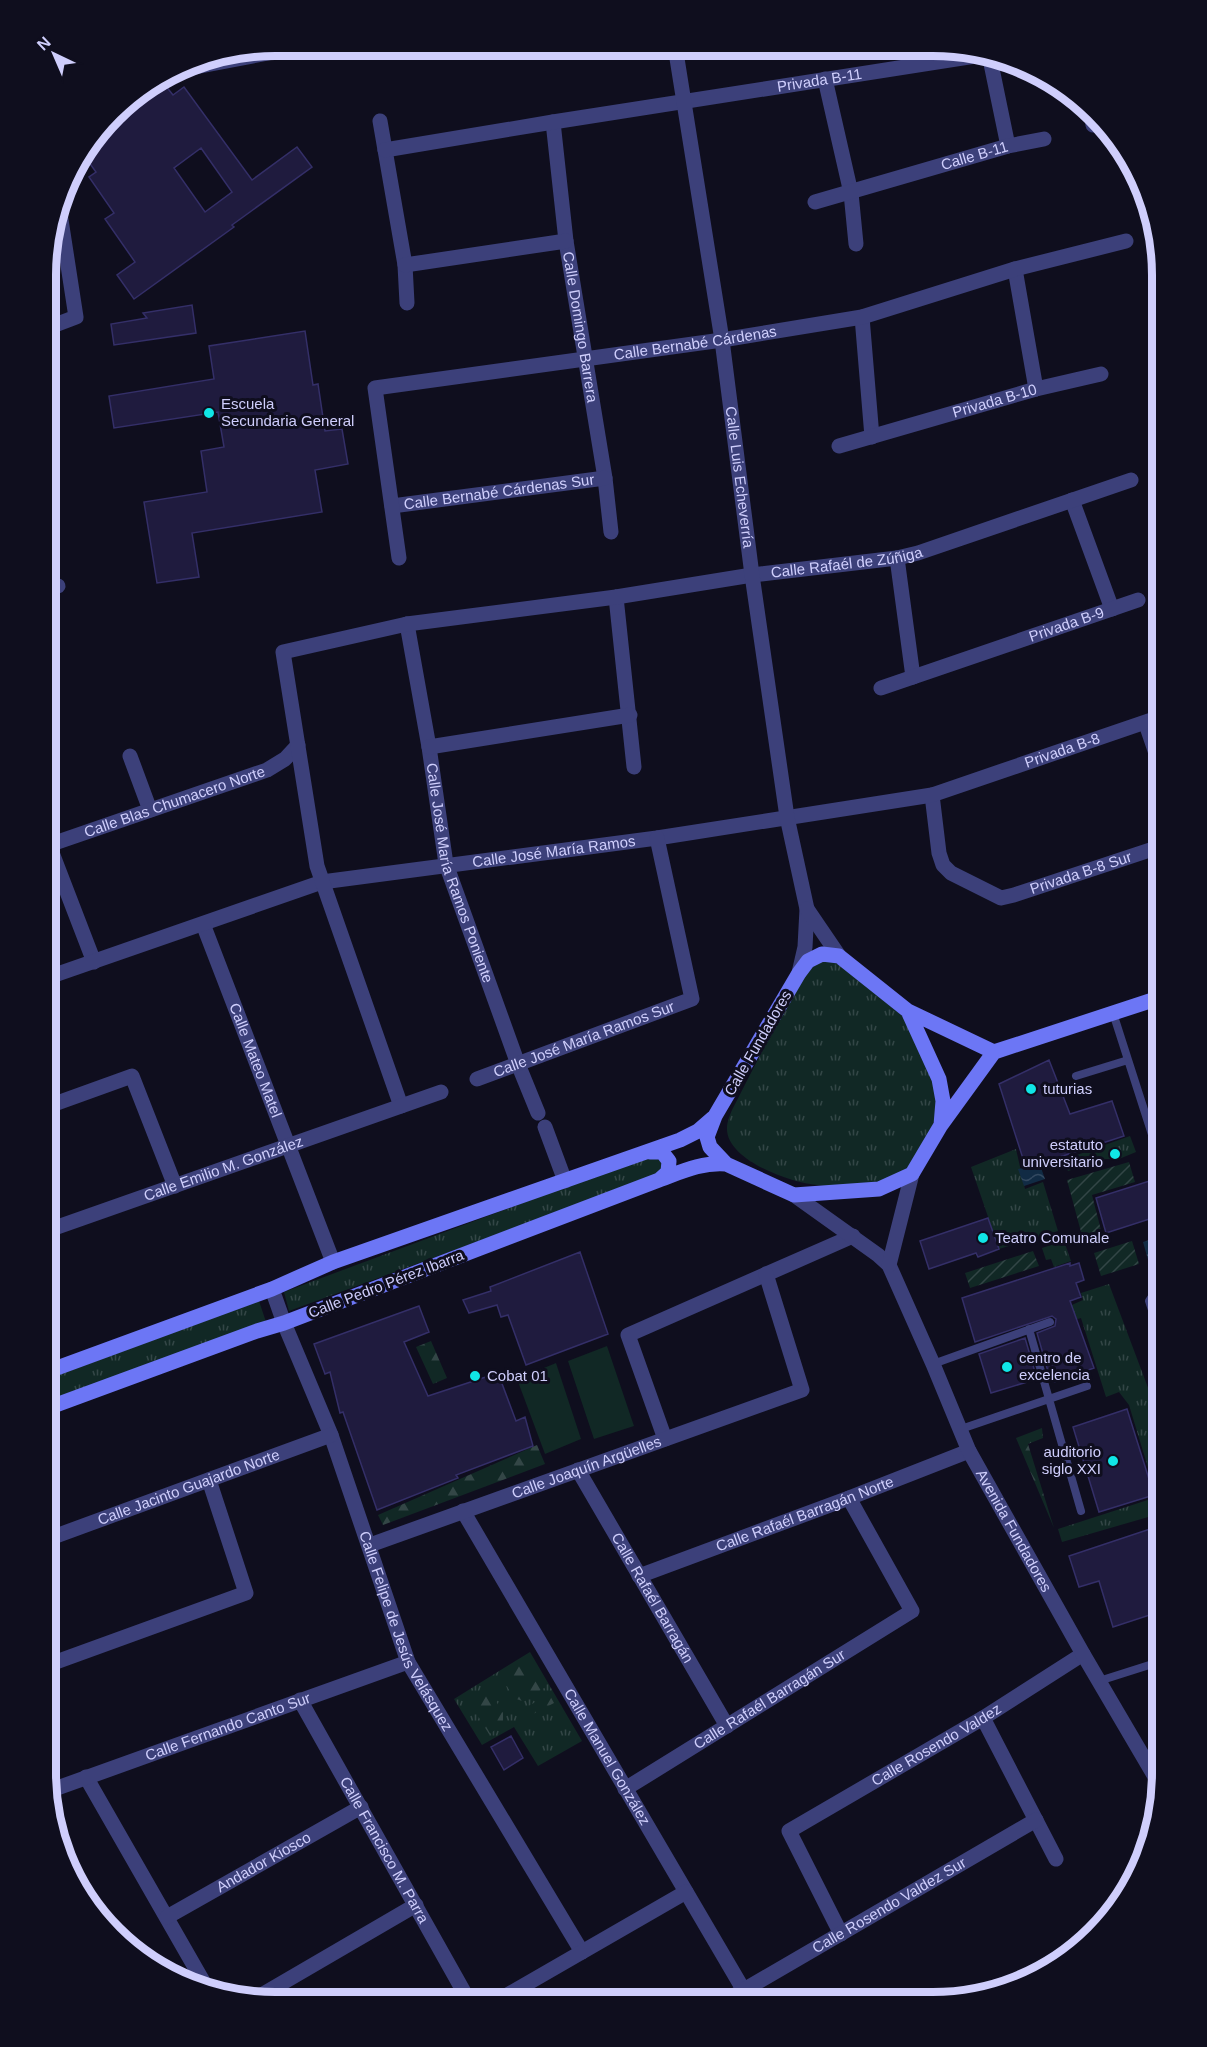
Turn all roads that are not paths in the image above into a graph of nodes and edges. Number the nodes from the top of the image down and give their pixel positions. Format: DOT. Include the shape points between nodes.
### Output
graph roads {
  1 [pos="677,56"];
  2 [pos="964,58"];
  3 [pos="990,63"];
  4 [pos="825,79"];
  5 [pos="684,102"];
  6 [pos="380,120"];
  7 [pos="553,122"];
  8 [pos="1044,139"];
  9 [pos="1008,146"];
  10 [pos="385,150"];
  11 [pos="851,193"];
  12 [pos="815,202"];
  13 [pos="61,226"];
  14 [pos="1126,241"];
  15 [pos="566,242"];
  16 [pos="856,244"];
  17 [pos="405,266"];
  18 [pos="1015,269"];
  19 [pos="407,303"];
  20 [pos="862,317"];
  21 [pos="56,325"];
  22 [pos="722,340"];
  23 [pos="586,359"];
  24 [pos="1101,374"];
  25 [pos="1036,389"];
  26 [pos="872,437"];
  27 [pos="839,446"];
  28 [pos="605,478"];
  29 [pos="1131,480"];
  30 [pos="1072,500"];
  31 [pos="392,506"];
  32 [pos="611,532"];
  33 [pos="399,558"];
  34 [pos="897,558"];
  35 [pos="752,575"];
  36 [pos="616,597"];
  37 [pos="1138,600"];
  38 [pos="1112,609"];
  39 [pos="407,624"];
  40 [pos="913,677"];
  41 [pos="881,688"];
  42 [pos="630,715"];
  43 [pos="1152,721"];
  44 [pos="1146,724"];
  45 [pos="1152,742"];
  46 [pos="298,745"];
  47 [pos="429,747"];
  48 [pos="130,756"];
  49 [pos="634,767"];
  50 [pos="932,795"];
  51 [pos="150,810"];
  52 [pos="787,817"];
  53 [pos="657,838"];
  54 [pos="56,843"];
  55 [pos="1152,849"];
  56 [pos="446,864"];
  57 [pos="56,866"];
  58 [pos="322,882"];
  59 [pos="807,909"];
  60 [pos="203,924"];
  61 [pos="839,956"];
  62 [pos="94,962"];
  63 [pos="799,973"];
  64 [pos="56,975"];
  65 [pos="1152,1000"];
  66 [pos="908,1011"];
  67 [pos="1113,1013"];
  68 [pos="994,1052"];
  69 [pos="1128,1060"];
  70 [pos="518,1065"];
  71 [pos="1076,1076"];
  72 [pos="477,1079"];
  73 [pos="441,1092"];
  74 [pos="56,1103"];
  75 [pos="401,1106"];
  76 [pos="538,1113"];
  77 [pos="715,1116"];
  78 [pos="941,1125"];
  79 [pos="545,1127"];
  80 [pos="1152,1135"];
  81 [pos="288,1146"];
  82 [pos="650,1152"];
  83 [pos="726,1164"];
  84 [pos="912,1174"];
  85 [pos="660,1180"];
  86 [pos="566,1181"];
  87 [pos="174,1186"];
  88 [pos="794,1195"];
  89 [pos="56,1227"];
  90 [pos="853,1236"];
  91 [pos="333,1262"];
  92 [pos="889,1265"];
  93 [pos="766,1274"];
  94 [pos="272,1289"];
  95 [pos="1050,1322"];
  96 [pos="284,1323"];
  97 [pos="1029,1329"];
  98 [pos="933,1364"];
  99 [pos="56,1368"];
  100 [pos="1087,1386"];
  101 [pos="1049,1400"];
  102 [pos="56,1405"];
  103 [pos="960,1429"];
  104 [pos="331,1435"];
  105 [pos="665,1439"];
  106 [pos="969,1451"];
  107 [pos="578,1470"];
  108 [pos="209,1480"];
  109 [pos="849,1498"];
  110 [pos="464,1511"];
  111 [pos="1081,1511"];
  112 [pos="56,1536"];
  113 [pos="370,1545"];
  114 [pos="639,1576"];
  115 [pos="1083,1654"];
  116 [pos="56,1662"];
  117 [pos="408,1662"];
  118 [pos="1152,1664"];
  119 [pos="1099,1681"];
  120 [pos="300,1700"];
  121 [pos="983,1718"];
  122 [pos="727,1726"];
  123 [pos="1152,1772"];
  124 [pos="86,1778"];
  125 [pos="56,1789"];
  126 [pos="625,1789"];
  127 [pos="361,1807"];
  128 [pos="1036,1821"];
  129 [pos="1056,1859"];
  130 [pos="686,1892"];
  131 [pos="416,1905"];
  132 [pos="167,1917"];
  133 [pos="841,1934"];
  134 [pos="582,1952"];
  135 [pos="202,1979"];
  136 [pos="268,1991"];
  137 [pos="463,1991"];
  138 [pos="514,1991"];
  139 [pos="744,1991"];
  140 [pos="755,1991"];
  1 -- 5 [label="street, Calle Luis Echeverría"];
  2 -- 4 [label="street, Privada B-11"];
  3 -- 9 [label="street, Calle B-11"];
  4 -- 5 [label="street, Privada B-11"];
  4 -- 11 [label="street"];
  5 -- 7 [label="street"];
  5 -- 22 [label="street, Calle Luis Echeverría"];
  6 -- 10 [label="street"];
  7 -- 10 [label="street"];
  7 -- 15 [label="street, Calle Domingo Barrera"];
  8 -- 9 [label="street"];
  9 -- 11 [label="street, Calle B-11"];
  10 -- 17 [label="street"];
  11 -- 12 [label="street"];
  11 -- 16 [label="street"];
  13 -- 21 [label="street" via="76,317"];
  14 -- 18 [label="street, Calle Bernabé Cárdenas"];
  15 -- 17 [label="street"];
  15 -- 23 [label="street, Calle Domingo Barrera"];
  17 -- 19 [label="street"];
  18 -- 20 [label="street, Calle Bernabé Cárdenas"];
  18 -- 25 [label="street, Privada B-10"];
  20 -- 22 [label="street, Calle Bernabé Cárdenas"];
  20 -- 26 [label="street"];
  22 -- 23 [label="street, Calle Bernabé Cárdenas"];
  22 -- 35 [label="street, Calle Luis Echeverría"];
  23 -- 28 [label="street, Calle Domingo Barrera"];
  23 -- 31 [label="street, Calle Bernabé Cárdenas" via="375,388"];
  24 -- 25 [label="street"];
  25 -- 26 [label="street, Privada B-10"];
  26 -- 27 [label="street, Privada B-10"];
  28 -- 31 [label="street, Calle Bernabé Cárdenas Sur"];
  28 -- 32 [label="street, Calle Domingo Barrera"];
  29 -- 30 [label="street, Calle Rafaél de Zúñiga"];
  30 -- 34 [label="street, Calle Rafaél de Zúñiga"];
  30 -- 38 [label="street, Privada B-9"];
  31 -- 33 [label="street"];
  34 -- 35 [label="street, Calle Rafaél de Zúñiga"];
  34 -- 40 [label="street"];
  35 -- 36 [label="street, Calle Rafaél de Zúñiga"];
  35 -- 52 [label="street, Calle Luis Echeverría"];
  36 -- 39 [label="street, Calle Rafaél de Zúñiga"];
  36 -- 42 [label="street"];
  37 -- 38 [label="street"];
  38 -- 40 [label="street, Privada B-9"];
  39 -- 46 [label="street, Calle Rafaél de Zúñiga" via="283,652"];
  39 -- 47 [label="street, Calle José María Ramos Poniente"];
  40 -- 41 [label="street, Privada B-9"];
  42 -- 47 [label="street"];
  42 -- 49 [label="street"];
  43 -- 44 [label="street, Privada B-8"];
  44 -- 45 [label="street"];
  44 -- 50 [label="street, Privada B-8"];
  46 -- 51 [label="street, Calle Blas Chumacero Norte" via="267,770"];
  46 -- 58 [label="street"];
  47 -- 56 [label="street, Calle José María Ramos Poniente"];
  48 -- 51 [label="street"];
  50 -- 52 [label="street, Privada B-8"];
  50 -- 55 [label="street, Privada B-8 Sur" via="943,865 1001,898"];
  51 -- 54 [label="street, Calle Blas Chumacero Norte"];
  52 -- 53 [label="street, Calle José María Ramos"];
  52 -- 59 [label="street, Calle Luis Echeverría"];
  53 -- 56 [label="street, Calle José María Ramos"];
  53 -- 70 [label="street, Calle José María Ramos Sur" via="692,999"];
  56 -- 58 [label="street, Calle José María Ramos"];
  56 -- 70 [label="street, Calle José María Ramos Poniente"];
  57 -- 62 [label="street"];
  58 -- 60 [label="street, Calle José María Ramos"];
  58 -- 75 [label="street"];
  59 -- 61 [label="street, Calle Luis Echeverría"];
  59 -- 63 [label="street, Calle Luis Echeverría"];
  60 -- 62 [label="street, Calle José María Ramos"];
  60 -- 81 [label="street, Calle Mateo Matel"];
  61 -- 63 [label="main road, Calle Fundadores" via="822,954 808,961"];
  61 -- 66 [label="main road"];
  62 -- 64 [label="street, Calle José María Ramos"];
  63 -- 77 [label="main road, Calle Fundadores"];
  65 -- 67 [label="main road"];
  66 -- 68 [label="main road"];
  66 -- 78 [label="main road" via="939,1079 943,1101"];
  67 -- 68 [label="main road"];
  67 -- 69 [label="lane"];
  68 -- 78 [label="main road"];
  69 -- 71 [label="lane"];
  69 -- 80 [label="lane"];
  70 -- 72 [label="street, Calle José María Ramos Sur"];
  70 -- 76 [label="street, Calle José María Ramos Poniente"];
  73 -- 75 [label="street"];
  74 -- 87 [label="street" via="132,1076"];
  75 -- 81 [label="street, Calle Emilio M. González"];
  77 -- 82 [label="main road" via="693,1134"];
  77 -- 83 [label="main road, Calle Fundadores" via="706,1137"];
  78 -- 84 [label="main road"];
  79 -- 86 [label="street"];
  81 -- 87 [label="street, Calle Emilio M. González"];
  81 -- 91 [label="street, Calle Mateo Matel"];
  82 -- 85 [label="main road" via="662,1152 669,1161 668,1172"];
  82 -- 86 [label="main road"];
  83 -- 85 [label="main road, Calle Pedro Pérez Ibarra" via="712,1163"];
  83 -- 88 [label="main road, Calle Fundadores"];
  84 -- 88 [label="main road, Calle Fundadores" via="879,1189"];
  84 -- 92 [label="street"];
  85 -- 96 [label="main road, Calle Pedro Pérez Ibarra"];
  86 -- 91 [label="main road"];
  87 -- 89 [label="street, Calle Emilio M. González"];
  88 -- 90 [label="street, Calle Fundadores"];
  90 -- 92 [label="street, Calle Fundadores"];
  90 -- 93 [label="street"];
  91 -- 94 [label="main road"];
  92 -- 98 [label="street, Avenida Fundadores"];
  93 -- 105 [label="street" via="628,1335"];
  93 -- 105 [label="street, Calle Joaquín Argüelles" via="802,1390"];
  94 -- 96 [label="street, Calle Felipe de Jesús Velásquez"];
  94 -- 99 [label="main road"];
  95 -- 97 [label="lane"];
  96 -- 102 [label="main road, Calle Pedro Pérez Ibarra"];
  96 -- 104 [label="street, Calle Felipe de Jesús Velásquez"];
  97 -- 98 [label="lane"];
  97 -- 101 [label="lane"];
  98 -- 103 [label="street, Avenida Fundadores"];
  100 -- 101 [label="lane"];
  101 -- 103 [label="lane"];
  101 -- 111 [label="lane"];
  103 -- 106 [label="street, Avenida Fundadores"];
  104 -- 108 [label="street, Calle Jacinto Guajardo Norte"];
  104 -- 113 [label="street, Calle Felipe de Jesús Velásquez"];
  105 -- 107 [label="street, Calle Joaquín Argüelles"];
  106 -- 109 [label="street, Calle Rafaél Barragán Norte"];
  106 -- 115 [label="street, Avenida Fundadores"];
  107 -- 110 [label="street, Calle Joaquín Argüelles"];
  107 -- 114 [label="street, Calle Rafaél Barragán"];
  108 -- 112 [label="street, Calle Jacinto Guajardo Norte"];
  108 -- 116 [label="street" via="246,1593"];
  109 -- 114 [label="street, Calle Rafaél Barragán Norte"];
  109 -- 122 [label="street, Calle Rafaél Barragán Sur" via="912,1611"];
  110 -- 113 [label="street, Calle Joaquín Argüelles"];
  110 -- 126 [label="street, Calle Manuel González"];
  113 -- 117 [label="street, Calle Felipe de Jesús Velásquez"];
  114 -- 122 [label="street, Calle Rafaél Barragán"];
  115 -- 119 [label="street, Avenida Fundadores"];
  115 -- 121 [label="street, Calle Rosendo Valdez"];
  117 -- 120 [label="street, Calle Fernando Canto Sur"];
  117 -- 134 [label="street, Calle Felipe de Jesús Velásquez"];
  118 -- 119 [label="lane"];
  119 -- 123 [label="street, Avenida Fundadores"];
  120 -- 124 [label="street, Calle Fernando Canto Sur"];
  120 -- 127 [label="street, Calle Francisco M. Parra"];
  121 -- 128 [label="street"];
  121 -- 133 [label="street, Calle Rosendo Valdez" via="789,1831"];
  122 -- 126 [label="street, Calle Rafaél Barragán Sur"];
  124 -- 125 [label="street, Calle Fernando Canto Sur"];
  124 -- 132 [label="street"];
  126 -- 130 [label="street, Calle Manuel González"];
  127 -- 131 [label="street, Calle Francisco M. Parra"];
  127 -- 132 [label="street, Andador Kiosco"];
  128 -- 129 [label="street"];
  128 -- 133 [label="street, Calle Rosendo Valdez Sur"];
  130 -- 134 [label="street"];
  130 -- 139 [label="street, Calle Manuel González"];
  131 -- 136 [label="street"];
  131 -- 137 [label="street, Calle Francisco M. Parra"];
  132 -- 135 [label="street"];
  133 -- 140 [label="street, Calle Rosendo Valdez Sur"];
  134 -- 138 [label="street"];
}
